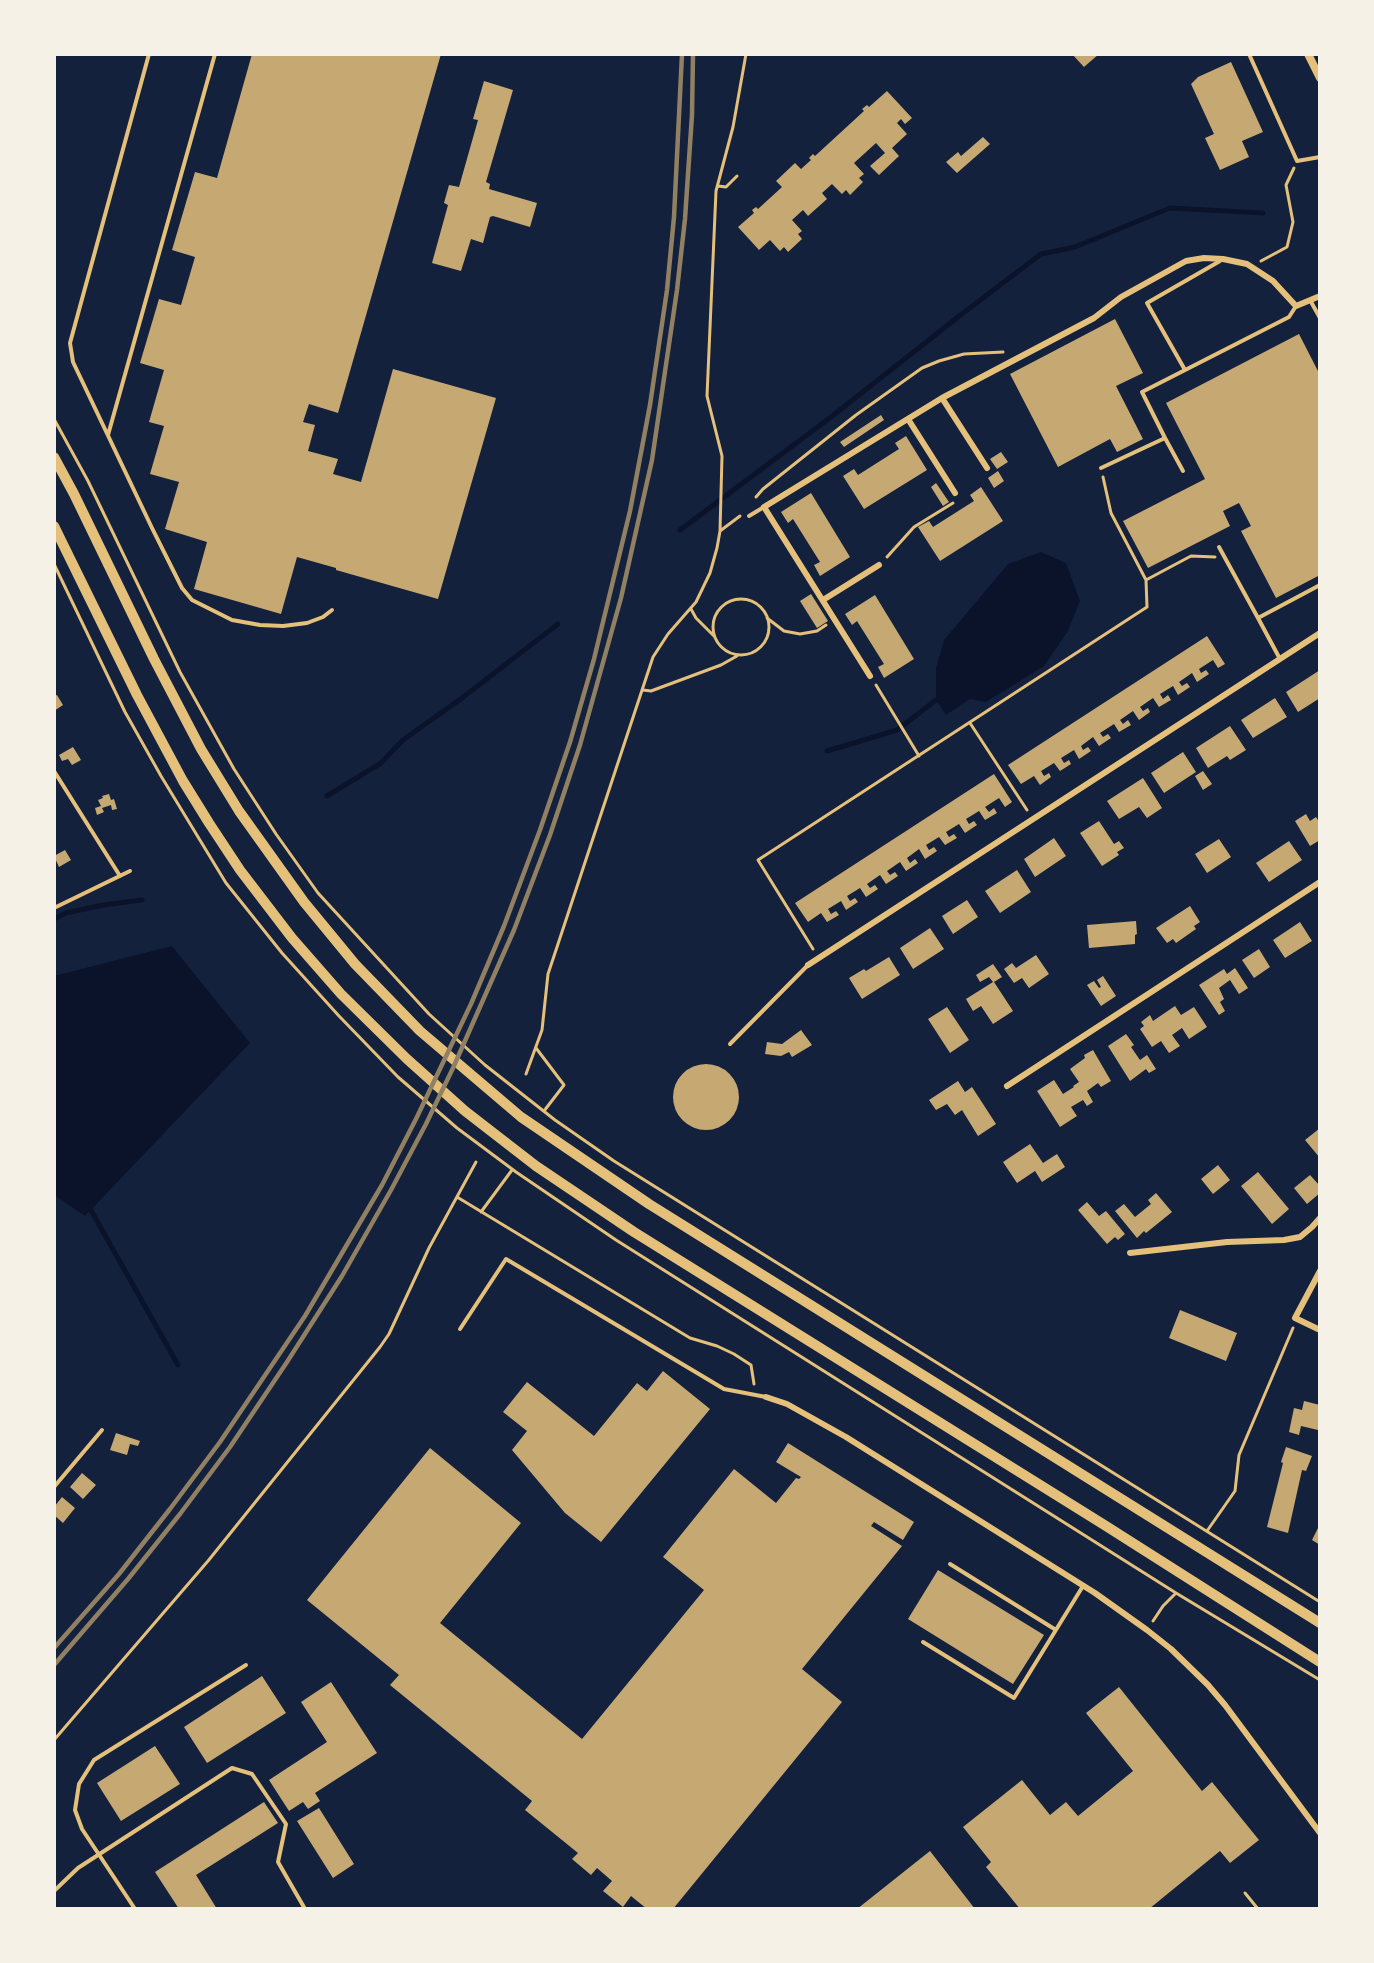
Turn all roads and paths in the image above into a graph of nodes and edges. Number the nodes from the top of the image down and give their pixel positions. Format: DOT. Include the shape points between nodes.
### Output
graph roads {
  1 [pos="149,54"];
  2 [pos="214,54"];
  3 [pos="746,54"];
  4 [pos="1249,54"];
  5 [pos="1308,54"];
  6 [pos="1320,78"];
  7 [pos="1320,157"];
  8 [pos="1297,161"];
  9 [pos="737,176"];
  10 [pos="718,186"];
  11 [pos="1223,259"];
  12 [pos="1254,268"];
  13 [pos="1320,291"];
  14 [pos="1320,296"];
  15 [pos="1310,299"];
  16 [pos="1296,306"];
  17 [pos="1320,318"];
  18 [pos="1018,358"];
  19 [pos="1185,370"];
  20 [pos="942,398"];
  21 [pos="908,418"];
  22 [pos="54,419"];
  23 [pos="108,435"];
  24 [pos="1165,438"];
  25 [pos="54,457"];
  26 [pos="987,468"];
  27 [pos="1101,468"];
  28 [pos="1183,471"];
  29 [pos="955,494"];
  30 [pos="756,497"];
  31 [pos="764,507"];
  32 [pos="749,516"];
  33 [pos="54,526"];
  34 [pos="720,531"];
  35 [pos="1219,547"];
  36 [pos="1225,558"];
  37 [pos="879,565"];
  38 [pos="1146,580"];
  39 [pos="1320,585"];
  40 [pos="823,600"];
  41 [pos="691,609"];
  42 [pos="332,610"];
  43 [pos="767,618"];
  44 [pos="1258,618"];
  45 [pos="835,619"];
  46 [pos="1320,633"];
  47 [pos="715,637"];
  48 [pos="739,655"];
  49 [pos="1280,659"];
  50 [pos="870,676"];
  51 [pos="642,690"];
  52 [pos="970,723"];
  53 [pos="919,756"];
  54 [pos="54,771"];
  55 [pos="1033,819"];
  56 [pos="130,871"];
  57 [pos="120,876"];
  58 [pos="1320,882"];
  59 [pos="54,908"];
  60 [pos="819,958"];
  61 [pos="808,965"];
  62 [pos="730,1044"];
  63 [pos="536,1047"];
  64 [pos="526,1074"];
  65 [pos="398,1077"];
  66 [pos="1007,1086"];
  67 [pos="544,1111"];
  68 [pos="476,1162"];
  69 [pos="512,1169"];
  70 [pos="457,1197"];
  71 [pos="481,1212"];
  72 [pos="1320,1218"];
  73 [pos="1130,1253"];
  74 [pos="1320,1271"];
  75 [pos="1296,1319"];
  76 [pos="460,1329"];
  77 [pos="1320,1330"];
  78 [pos="756,1395"];
  79 [pos="766,1397"];
  80 [pos="102,1430"];
  81 [pos="54,1488"];
  82 [pos="1207,1531"];
  83 [pos="950,1564"];
  84 [pos="1084,1586"];
  85 [pos="1176,1593"];
  86 [pos="1320,1602"];
  87 [pos="1320,1623"];
  88 [pos="1056,1630"];
  89 [pos="1147,1630"];
  90 [pos="923,1642"];
  91 [pos="1320,1662"];
  92 [pos="246,1665"];
  93 [pos="1320,1680"];
  94 [pos="54,1740"];
  95 [pos="1320,1833"];
  96 [pos="98,1855"];
  97 [pos="54,1891"];
  98 [pos="1245,1893"];
  99 [pos="135,1909"];
  100 [pos="305,1909"];
  101 [pos="1258,1909"];
  1 -- 23 [label="lane" via="70,343 73,362"];
  2 -- 23 [label="lane"];
  3 -- 10 [label="path"];
  4 -- 8 [label="lane"];
  5 -- 6 [label="street"];
  7 -- 8 [label="lane"];
  8 -- 12 [label="path" via="1286,185 1293,222 1287,247"];
  9 -- 10 [label="path" via="726,188"];
  10 -- 34 [label="path" via="707,396 722,456"];
  11 -- 12 [label="street"];
  11 -- 18 [label="street" via="1186,261 1120,297 1094,318"];
  11 -- 19 [label="lane" via="1147,303"];
  12 -- 16 [label="street" via="1273,280"];
  13 -- 15 [label="street"];
  14 -- 15 [label="street"];
  15 -- 16 [label="street"];
  15 -- 17 [label="lane"];
  16 -- 19 [label="lane" via="1289,317"];
  18 -- 20 [label="street"];
  18 -- 30 [label="path" via="1006,352 964,354 922,368 856,415"];
  19 -- 24 [label="lane" via="1142,392"];
  20 -- 21 [label="street"];
  20 -- 26 [label="street"];
  21 -- 29 [label="street"];
  21 -- 31 [label="street"];
  22 -- 67 [label="path" via="198,706 276,834 318,893 429,1014"];
  23 -- 42 [label="lane" via="182,588 192,600 232,620 260,625 307,623"];
  24 -- 27 [label="lane"];
  24 -- 28 [label="lane"];
  25 -- 87 [label="main road" via="201,749 239,811 304,902 355,964 420,1031 521,1117 649,1204"];
  27 -- 38 [label="path" via="1111,513"];
  29 -- 37 [label="path" via="959,499 914,527"];
  31 -- 32 [label="lane"];
  31 -- 40 [label="street"];
  32 -- 34 [label="path" via="742,515"];
  33 -- 91 [label="main road" via="183,781 240,870 341,994 407,1059 536,1166 634,1232"];
  34 -- 41 [label="path" via="710,573"];
  35 -- 36 [label="lane"];
  36 -- 38 [label="path" via="1191,556"];
  36 -- 44 [label="lane"];
  37 -- 40 [label="street"];
  38 -- 52 [label="path" via="1147,608"];
  39 -- 44 [label="lane"];
  40 -- 45 [label="street"];
  41 -- 47 [label="path"];
  41 -- 51 [label="path" via="668,633 653,657"];
  43 -- 45 [label="path" via="784,630 800,634 817,631"];
  43 -- 47 [label="path" via="758,605 735,600 716,614"];
  43 -- 48 [label="path" via="768,633 760,647"];
  44 -- 49 [label="lane"];
  45 -- 50 [label="street"];
  46 -- 49 [label="street"];
  47 -- 48 [label="path" via="724,650"];
  48 -- 51 [label="path" via="651,691"];
  49 -- 55 [label="street"];
  50 -- 53 [label="path"];
  51 -- 63 [label="path" via="548,974 542,1030"];
  52 -- 53 [label="path"];
  52 -- 55 [label="path"];
  53 -- 60 [label="path" via="758,860"];
  54 -- 57 [label="lane"];
  55 -- 60 [label="street"];
  56 -- 57 [label="lane"];
  57 -- 59 [label="lane"];
  58 -- 66 [label="street"];
  60 -- 61 [label="street"];
  61 -- 62 [label="lane"];
  63 -- 64 [label="path"];
  63 -- 67 [label="path" via="564,1085"];
  65 -- 69 [label="path"];
  67 -- 82 [label="path" via="614,1161"];
  68 -- 70 [label="path"];
  69 -- 71 [label="path"];
  69 -- 85 [label="path" via="616,1240"];
  70 -- 71 [label="path"];
  70 -- 94 [label="path" via="380,1347 208,1562"];
  71 -- 78 [label="path" via="690,1338 742,1359 751,1365"];
  72 -- 73 [label="street" via="1300,1237 1284,1240"];
  74 -- 75 [label="street"];
  75 -- 77 [label="street"];
  75 -- 82 [label="path" via="1239,1455 1235,1491"];
  76 -- 78 [label="lane" via="506,1259 724,1389"];
  78 -- 79 [label="lane"];
  79 -- 84 [label="street" via="787,1404 846,1437"];
  80 -- 81 [label="lane"];
  82 -- 86 [label="path"];
  83 -- 88 [label="lane"];
  84 -- 88 [label="lane"];
  84 -- 89 [label="street"];
  85 -- 89 [label="path"];
  85 -- 93 [label="path"];
  88 -- 90 [label="lane" via="1014,1698"];
  89 -- 95 [label="street" via="1208,1685"];
  92 -- 96 [label="lane" via="94,1760 79,1784 75,1810"];
  96 -- 97 [label="lane"];
  96 -- 99 [label="lane"];
  96 -- 100 [label="lane" via="232,1768 252,1774 286,1824 278,1863"];
  98 -- 101 [label="path"];
}
